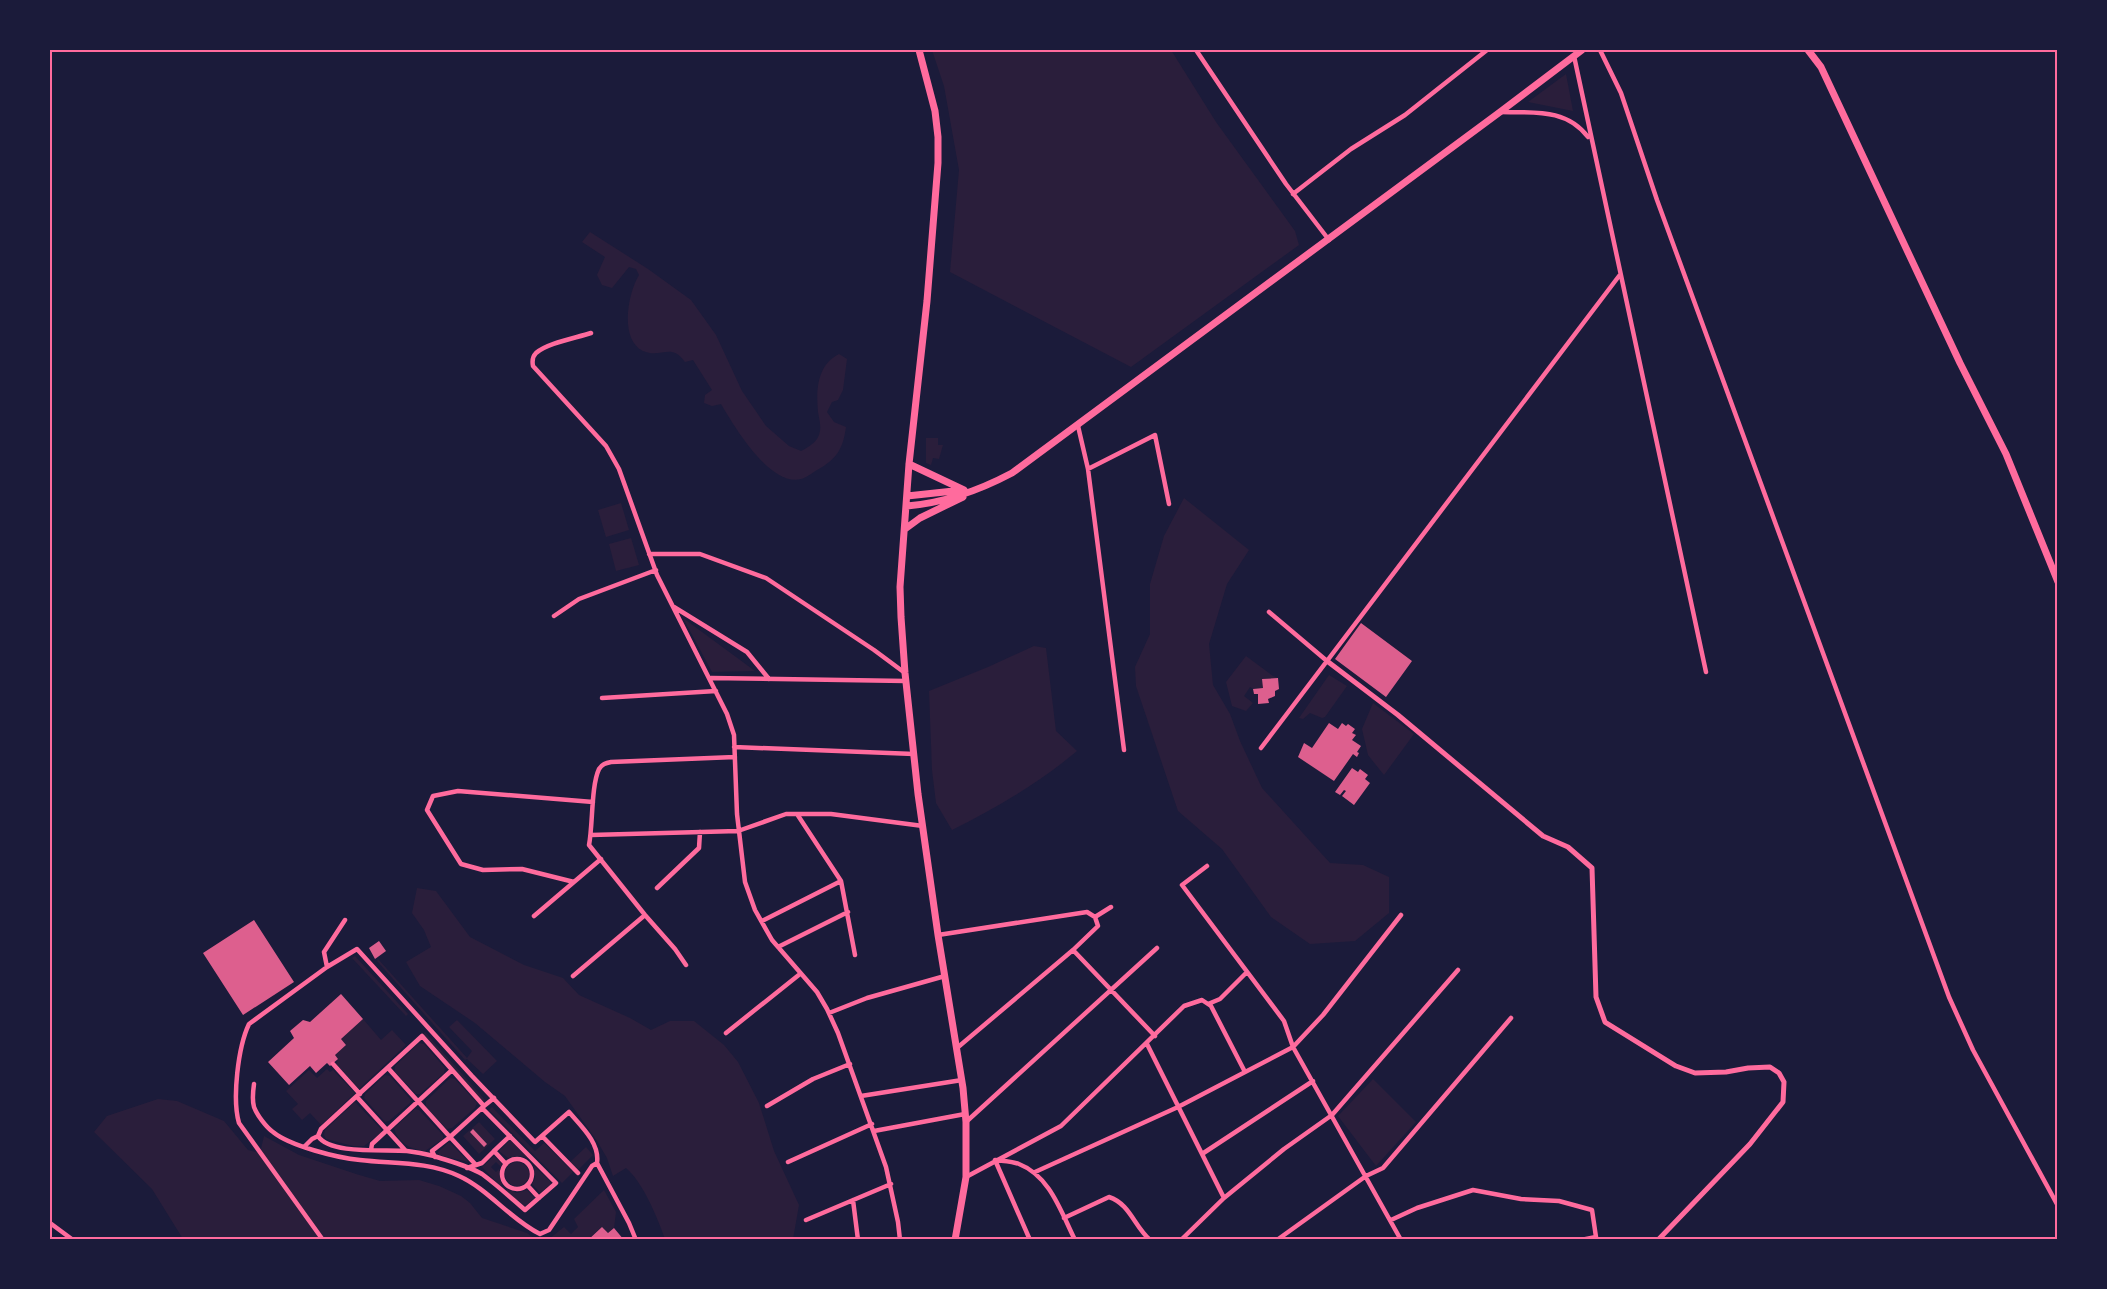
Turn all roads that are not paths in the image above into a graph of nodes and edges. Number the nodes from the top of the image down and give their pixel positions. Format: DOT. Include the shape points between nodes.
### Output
graph roads {
  1 [pos="920,50"];
  2 [pos="1196,50"];
  3 [pos="1487,50"];
  4 [pos="1582,50"];
  5 [pos="1600,50"];
  6 [pos="1808,50"];
  7 [pos="1574,55"];
  8 [pos="1500,112"];
  9 [pos="1590,140"];
  10 [pos="1293,194"];
  11 [pos="1329,240"];
  12 [pos="1619,276"];
  13 [pos="591,333"];
  14 [pos="1078,426"];
  15 [pos="909,464"];
  16 [pos="1088,469"];
  17 [pos="966,491"];
  18 [pos="908,496"];
  19 [pos="1169,504"];
  20 [pos="907,506"];
  21 [pos="905,529"];
  22 [pos="649,555"];
  23 [pos="657,570"];
  24 [pos="2058,582"];
  25 [pos="674,607"];
  26 [pos="1269,612"];
  27 [pos="554,616"];
  28 [pos="1327,661"];
  29 [pos="1706,672"];
  30 [pos="905,677"];
  31 [pos="711,678"];
  32 [pos="769,679"];
  33 [pos="716,691"];
  34 [pos="602,698"];
  35 [pos="734,747"];
  36 [pos="1261,748"];
  37 [pos="1124,750"];
  38 [pos="914,754"];
  39 [pos="735,757"];
  40 [pos="593,802"];
  41 [pos="797,814"];
  42 [pos="923,826"];
  43 [pos="738,831"];
  44 [pos="700,832"];
  45 [pos="591,835"];
  46 [pos="601,859"];
  47 [pos="1207,866"];
  48 [pos="841,881"];
  49 [pos="574,882"];
  50 [pos="657,888"];
  51 [pos="1111,907"];
  52 [pos="848,912"];
  53 [pos="645,915"];
  54 [pos="1401,915"];
  55 [pos="534,916"];
  56 [pos="1095,917"];
  57 [pos="345,920"];
  58 [pos="762,921"];
  59 [pos="938,935"];
  60 [pos="778,947"];
  61 [pos="1157,948"];
  62 [pos="1073,950"];
  63 [pos="855,956"];
  64 [pos="686,965"];
  65 [pos="327,968"];
  66 [pos="1458,969"];
  67 [pos="1247,972"];
  68 [pos="800,974"];
  69 [pos="573,976"];
  70 [pos="945,976"];
  71 [pos="1109,990"];
  72 [pos="1207,1004"];
  73 [pos="829,1013"];
  74 [pos="1511,1018"];
  75 [pos="726,1033"];
  76 [pos="1155,1036"];
  77 [pos="1147,1044"];
  78 [pos="1293,1047"];
  79 [pos="957,1048"];
  80 [pos="333,1064"];
  81 [pos="850,1064"];
  82 [pos="388,1068"];
  83 [pos="452,1070"];
  84 [pos="1245,1072"];
  85 [pos="962,1080"];
  86 [pos="1313,1082"];
  87 [pos="254,1084"];
  88 [pos="359,1095"];
  89 [pos="861,1096"];
  90 [pos="494,1098"];
  91 [pos="418,1101"];
  92 [pos="766,1106"];
  93 [pos="483,1107"];
  94 [pos="1178,1107"];
  95 [pos="965,1114"];
  96 [pos="1332,1115"];
  97 [pos="966,1122"];
  98 [pos="872,1124"];
  99 [pos="388,1130"];
  100 [pos="874,1131"];
  101 [pos="318,1136"];
  102 [pos="510,1136"];
  103 [pos="542,1136"];
  104 [pos="450,1137"];
  105 [pos="305,1146"];
  106 [pos="371,1150"];
  107 [pos="406,1151"];
  108 [pos="494,1151"];
  109 [pos="1202,1154"];
  110 [pos="435,1157"];
  111 [pos="534,1160"];
  112 [pos="996,1160"];
  113 [pos="788,1162"];
  114 [pos="597,1163"];
  115 [pos="476,1164"];
  116 [pos="506,1164"];
  117 [pos="528,1164"];
  118 [pos="467,1168"];
  119 [pos="1035,1172"];
  120 [pos="578,1173"];
  121 [pos="966,1176"];
  122 [pos="1366,1176"];
  123 [pos="891,1184"];
  124 [pos="506,1185"];
  125 [pos="528,1185"];
  126 [pos="501,1190"];
  127 [pos="539,1198"];
  128 [pos="1224,1198"];
  129 [pos="853,1200"];
  130 [pos="2058,1206"];
  131 [pos="1064,1218"];
  132 [pos="1391,1220"];
  133 [pos="806,1221"];
  134 [pos="50,1223"];
  135 [pos="1596,1238"];
  136 [pos="73,1239"];
  137 [pos="322,1239"];
  138 [pos="636,1239"];
  139 [pos="858,1239"];
  140 [pos="900,1239"];
  141 [pos="955,1239"];
  142 [pos="1030,1239"];
  143 [pos="1075,1239"];
  144 [pos="1150,1239"];
  145 [pos="1181,1239"];
  146 [pos="1277,1239"];
  147 [pos="1401,1239"];
  148 [pos="1581,1239"];
  149 [pos="1658,1239"];
  1 -- 15 [label="main road" via="935,111 938,163"];
  2 -- 10 [label="street"];
  3 -- 10 [label="street" via="1405,115 1351,148"];
  4 -- 7 [label="main road"];
  5 -- 130 [label="street" via="1623,100 1949,997 1973,1050"];
  6 -- 24 [label="main road" via="1821,67 2006,454"];
  7 -- 8 [label="main road"];
  7 -- 9 [label="street"];
  8 -- 9 [label="street" via="1559,116 1582,129"];
  8 -- 11 [label="main road"];
  9 -- 12 [label="street"];
  10 -- 11 [label="street"];
  11 -- 14 [label="main road"];
  12 -- 28 [label="street"];
  12 -- 29 [label="street"];
  13 -- 22 [label="street" via="544,348 534,354 533,366 606,446 619,468"];
  14 -- 16 [label="street"];
  14 -- 17 [label="main road" via="1012,473 990,485"];
  15 -- 17 [label="main road"];
  15 -- 18 [label="main road"];
  16 -- 19 [label="street" via="1155,435"];
  16 -- 37 [label="street"];
  17 -- 18 [label="main road"];
  17 -- 20 [label="main road" via="931,503"];
  17 -- 21 [label="main road" via="965,496"];
  18 -- 20 [label="main road"];
  20 -- 21 [label="main road"];
  21 -- 30 [label="main road" via="900,587"];
  22 -- 23 [label="street"];
  22 -- 30 [label="street" via="700,554 766,578 874,650"];
  23 -- 25 [label="street"];
  23 -- 27 [label="street" via="579,598"];
  25 -- 31 [label="street"];
  25 -- 32 [label="street" via="747,652"];
  26 -- 28 [label="street"];
  28 -- 36 [label="street"];
  28 -- 149 [label="street" via="1542,836 1569,847 1592,868 1596,997 1605,1022 1676,1066 1695,1072 1770,1067 1779,1073 1784,1082 1783,1102 1750,1144"];
  30 -- 32 [label="street"];
  30 -- 38 [label="main road"];
  31 -- 32 [label="street"];
  31 -- 33 [label="street"];
  33 -- 34 [label="street"];
  33 -- 35 [label="street" via="734,735"];
  35 -- 38 [label="street"];
  35 -- 39 [label="street"];
  38 -- 42 [label="main road"];
  39 -- 40 [label="street" via="603,764"];
  39 -- 43 [label="street"];
  40 -- 45 [label="street"];
  40 -- 49 [label="street" via="458,791 433,796 427,810 460,864 483,870 522,869"];
  41 -- 42 [label="street" via="831,814"];
  41 -- 43 [label="street" via="786,814"];
  41 -- 48 [label="street"];
  42 -- 59 [label="main road"];
  43 -- 44 [label="street"];
  43 -- 58 [label="street" via="745,882"];
  44 -- 45 [label="street"];
  44 -- 50 [label="street" via="699,848"];
  45 -- 46 [label="street" via="589,845"];
  46 -- 49 [label="street"];
  46 -- 53 [label="street"];
  47 -- 67 [label="street" via="1182,885"];
  48 -- 52 [label="street"];
  48 -- 58 [label="street"];
  49 -- 55 [label="street"];
  51 -- 56 [label="street"];
  52 -- 60 [label="street"];
  52 -- 63 [label="street"];
  53 -- 64 [label="street"];
  53 -- 69 [label="street"];
  54 -- 78 [label="street"];
  56 -- 59 [label="street" via="1087,912"];
  56 -- 62 [label="street" via="1098,926"];
  57 -- 65 [label="street" via="324,952"];
  58 -- 60 [label="street"];
  59 -- 70 [label="main road"];
  60 -- 68 [label="street"];
  61 -- 71 [label="street"];
  62 -- 71 [label="street"];
  62 -- 79 [label="street"];
  65 -- 90 [label="street" via="357,949"];
  65 -- 137 [label="street" via="249,1024 238,1060 236,1105 239,1123 246,1134"];
  66 -- 96 [label="street"];
  67 -- 72 [label="street" via="1220,999"];
  67 -- 78 [label="street" via="1284,1021"];
  68 -- 73 [label="street"];
  68 -- 75 [label="street"];
  70 -- 73 [label="street"];
  70 -- 79 [label="main road"];
  71 -- 76 [label="street"];
  71 -- 97 [label="street"];
  72 -- 76 [label="street" via="1202,1000 1184,1006"];
  72 -- 84 [label="street"];
  73 -- 81 [label="street"];
  74 -- 122 [label="street" via="1383,1168"];
  76 -- 77 [label="street"];
  77 -- 94 [label="street"];
  77 -- 112 [label="street" via="1061,1126"];
  78 -- 84 [label="street"];
  78 -- 86 [label="street"];
  79 -- 85 [label="main road"];
  80 -- 88 [label="street"];
  81 -- 89 [label="street"];
  81 -- 92 [label="street" via="813,1079"];
  82 -- 83 [label="street" via="422,1036"];
  82 -- 88 [label="street"];
  82 -- 91 [label="street"];
  83 -- 91 [label="street"];
  83 -- 93 [label="street"];
  84 -- 94 [label="street"];
  85 -- 89 [label="street"];
  85 -- 95 [label="main road"];
  86 -- 96 [label="street"];
  86 -- 109 [label="street"];
  87 -- 105 [label="street" via="254,1106 272,1132"];
  88 -- 99 [label="street"];
  88 -- 101 [label="street"];
  89 -- 98 [label="street"];
  90 -- 93 [label="street"];
  90 -- 103 [label="street" via="535,1142"];
  91 -- 99 [label="street"];
  91 -- 104 [label="street"];
  93 -- 102 [label="street"];
  93 -- 104 [label="street"];
  94 -- 109 [label="street"];
  94 -- 119 [label="street"];
  95 -- 97 [label="main road"];
  95 -- 100 [label="street"];
  96 -- 122 [label="street"];
  96 -- 128 [label="street"];
  97 -- 121 [label="main road"];
  98 -- 100 [label="street"];
  98 -- 113 [label="street"];
  99 -- 106 [label="street" via="372,1144"];
  99 -- 107 [label="street"];
  100 -- 123 [label="street"];
  101 -- 105 [label="street"];
  101 -- 106 [label="street" via="330,1144"];
  102 -- 108 [label="street"];
  102 -- 111 [label="street"];
  103 -- 114 [label="street" via="569,1112 593,1141"];
  103 -- 120 [label="street"];
  104 -- 110 [label="street" via="432,1152"];
  104 -- 115 [label="street"];
  105 -- 114 [label="street" via="359,1160 443,1169 461,1176 509,1210 524,1226 540,1234 549,1230"];
  106 -- 107 [label="street"];
  107 -- 110 [label="street"];
  108 -- 115 [label="street"];
  108 -- 116 [label="street"];
  109 -- 128 [label="street"];
  110 -- 118 [label="street"];
  111 -- 117 [label="street"];
  111 -- 127 [label="street" via="556,1183"];
  112 -- 119 [label="street" via="1017,1162"];
  112 -- 121 [label="street"];
  112 -- 142 [label="street"];
  114 -- 138 [label="street"];
  115 -- 118 [label="street"];
  116 -- 117 [label="street" via="520,1159"];
  116 -- 124 [label="street" via="502,1173"];
  117 -- 125 [label="street" via="532,1173"];
  118 -- 126 [label="street"];
  119 -- 131 [label="street" via="1048,1186"];
  121 -- 141 [label="main road"];
  122 -- 132 [label="street"];
  122 -- 146 [label="street"];
  123 -- 129 [label="street"];
  123 -- 140 [label="street"];
  124 -- 125 [label="street" via="517,1190"];
  124 -- 126 [label="street"];
  125 -- 127 [label="street"];
  126 -- 127 [label="street" via="525,1210"];
  128 -- 145 [label="street"];
  129 -- 133 [label="street"];
  129 -- 139 [label="street"];
  131 -- 143 [label="street"];
  131 -- 144 [label="street" via="1109,1197 1124,1205"];
  132 -- 135 [label="street" via="1473,1190 1559,1201 1592,1210"];
  132 -- 147 [label="street"];
  134 -- 136 [label="street"];
  135 -- 148 [label="street"];
}
